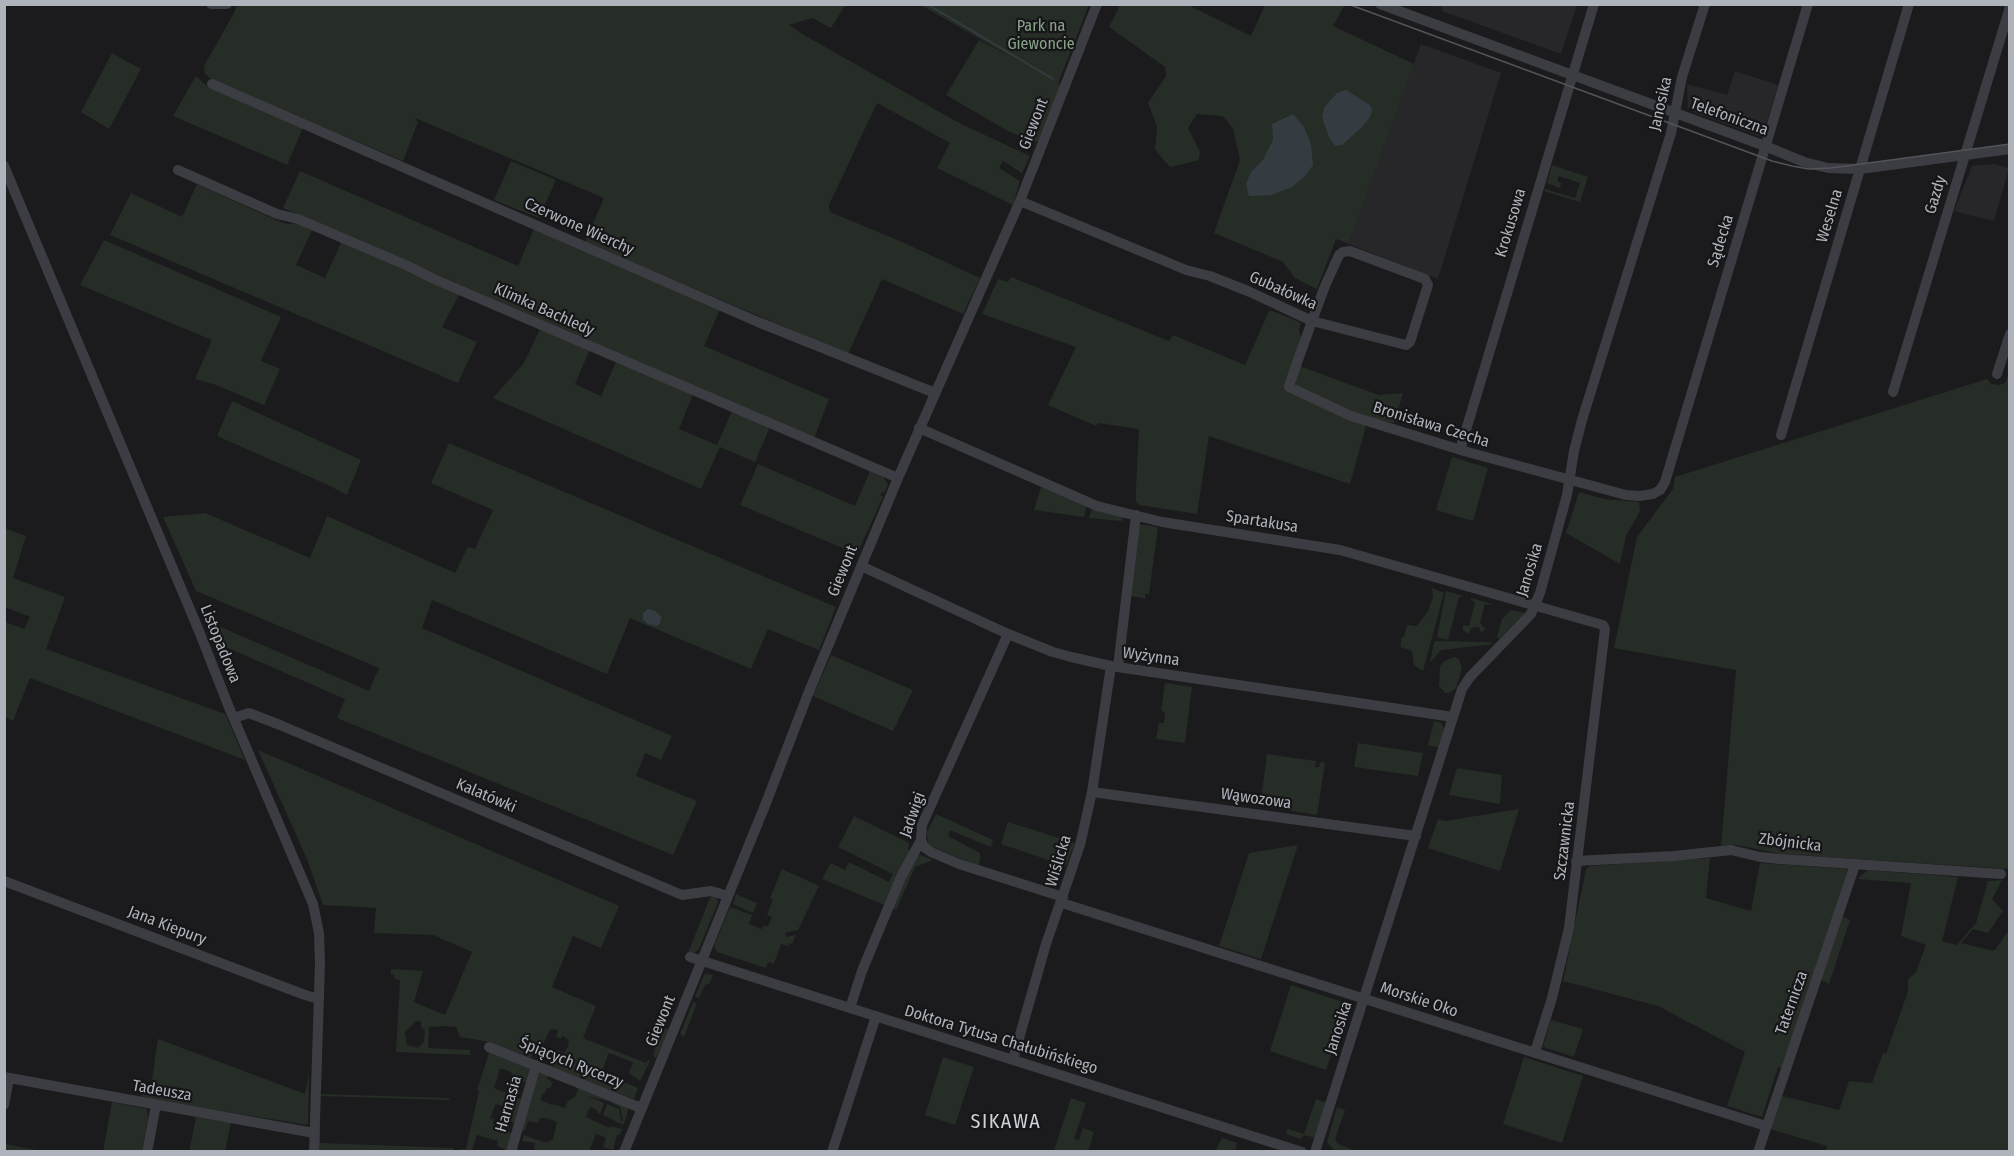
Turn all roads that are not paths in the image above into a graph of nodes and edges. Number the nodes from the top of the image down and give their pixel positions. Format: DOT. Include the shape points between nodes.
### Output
graph roads {
  1 [pos="211,4"];
  2 [pos="227,4"];
  3 [pos="1097,4"];
  4 [pos="1380,4"];
  5 [pos="1594,4"];
  6 [pos="1705,4"];
  7 [pos="1808,4"];
  8 [pos="1909,4"];
  9 [pos="2010,7"];
  10 [pos="1407,9"];
  11 [pos="1572,75"];
  12 [pos="212,84"];
  13 [pos="1675,113"];
  14 [pos="1765,146"];
  15 [pos="2010,149"];
  16 [pos="1963,155"];
  17 [pos="4,166"];
  18 [pos="178,170"];
  19 [pos="1860,170"];
  20 [pos="1020,201"];
  21 [pos="1312,321"];
  22 [pos="2010,334"];
  23 [pos="1997,374"];
  24 [pos="1893,392"];
  25 [pos="935,393"];
  26 [pos="919,428"];
  27 [pos="1781,435"];
  28 [pos="1460,450"];
  29 [pos="898,478"];
  30 [pos="1569,481"];
  31 [pos="1663,486"];
  32 [pos="1136,515"];
  33 [pos="861,566"];
  34 [pos="1535,607"];
  35 [pos="1605,629"];
  36 [pos="1008,634"];
  37 [pos="1115,666"];
  38 [pos="1453,717"];
  39 [pos="234,718"];
  40 [pos="1092,792"];
  41 [pos="1416,836"];
  42 [pos="921,840"];
  43 [pos="1576,861"];
  44 [pos="1856,865"];
  45 [pos="2001,874"];
  46 [pos="4,881"];
  47 [pos="728,896"];
  48 [pos="1062,900"];
  49 [pos="690,957"];
  50 [pos="702,960"];
  51 [pos="1364,998"];
  52 [pos="319,999"];
  53 [pos="850,1008"];
  54 [pos="876,1016"];
  55 [pos="489,1047"];
  56 [pos="1535,1052"];
  57 [pos="1013,1059"];
  58 [pos="536,1065"];
  59 [pos="7,1077"];
  60 [pos="4,1105"];
  61 [pos="156,1105"];
  62 [pos="641,1108"];
  63 [pos="1766,1126"];
  64 [pos="314,1133"];
  65 [pos="147,1152"];
  66 [pos="314,1152"];
  67 [pos="511,1152"];
  68 [pos="624,1152"];
  69 [pos="832,1152"];
  70 [pos="1302,1152"];
  71 [pos="1316,1152"];
  72 [pos="1758,1152"];
  1 -- 2 [label="street"];
  3 -- 20 [label="street, Giewont"];
  4 -- 10 [label="street, Telefoniczna"];
  5 -- 11 [label="street, Krokusowa"];
  6 -- 13 [label="street, Janosika"];
  7 -- 14 [label="street, Sądecka"];
  8 -- 19 [label="street, Weselna"];
  9 -- 16 [label="street, Gazdy"];
  10 -- 11 [label="street, Telefoniczna"];
  11 -- 13 [label="street, Telefoniczna"];
  11 -- 28 [label="street, Krokusowa"];
  12 -- 25 [label="street, Czerwone Wierchy" via="758,322"];
  13 -- 14 [label="street, Telefoniczna"];
  13 -- 30 [label="street, Janosika" via="1580,428"];
  14 -- 19 [label="street, Telefoniczna" via="1804,162"];
  14 -- 31 [label="street, Sądecka"];
  15 -- 16 [label="street, Telefoniczna"];
  16 -- 19 [label="street, Telefoniczna"];
  16 -- 24 [label="street, Gazdy"];
  17 -- 39 [label="street, Listopadowa"];
  18 -- 29 [label="street, Klimka Bachledy"];
  19 -- 27 [label="street, Weselna"];
  20 -- 21 [label="street, Gubałówka" via="1186,270 1250,292"];
  20 -- 25 [label="street, Giewont"];
  21 -- 21 [label="street, Gubałówka" via="1324,286 1343,252 1350,251 1428,282 1408,344"];
  21 -- 28 [label="street, Bronisława Czecha" via="1289,387 1351,416"];
  22 -- 23 [label="street"];
  25 -- 26 [label="street, Giewont"];
  26 -- 29 [label="street, Giewont"];
  26 -- 32 [label="street, Spartakusa" via="1090,503"];
  28 -- 30 [label="street, Bronisława Czecha"];
  29 -- 33 [label="street, Giewont"];
  30 -- 31 [label="street, Bronisława Czecha" via="1639,496 1653,494"];
  30 -- 34 [label="street, Janosika"];
  32 -- 34 [label="street, Spartakusa" via="1340,550"];
  32 -- 37 [label="street, Wiślicka"];
  33 -- 36 [label="street, Wyżynna"];
  33 -- 47 [label="street, Giewont"];
  34 -- 35 [label="street, Spartakusa" via="1599,622"];
  34 -- 38 [label="street, Janosika" via="1470,676"];
  35 -- 43 [label="street, Szczawnicka"];
  36 -- 37 [label="street, Wyżynna" via="1053,652"];
  36 -- 42 [label="street, Jadwigi" via="922,825"];
  37 -- 38 [label="street, Wyżynna"];
  37 -- 40 [label="street, Wiślicka"];
  38 -- 41 [label="street, Janosika"];
  39 -- 47 [label="street, Kalatówki" via="249,713 270,721 682,895 711,891"];
  39 -- 52 [label="street, Listopadowa" via="315,912 320,951"];
  40 -- 41 [label="street, Wąwozowa"];
  40 -- 48 [label="street, Wiślicka"];
  41 -- 51 [label="street, Janosika"];
  42 -- 48 [label="street, Morskie Oko" via="931,852 959,864"];
  42 -- 53 [label="street, Jadwigi" via="901,877"];
  43 -- 44 [label="street, Zbójnicka" via="1731,850 1768,858"];
  43 -- 56 [label="street, Szczawnicka" via="1564,952"];
  44 -- 45 [label="street, Zbójnicka"];
  44 -- 63 [label="street, Taternicza"];
  46 -- 52 [label="street, Jana Kiepury"];
  47 -- 50 [label="street, Giewont"];
  48 -- 51 [label="street, Morskie Oko"];
  48 -- 57 [label="street, Wiślicka"];
  49 -- 50 [label="street, Doktora Tytusa Chałubińskiego"];
  50 -- 53 [label="street, Doktora Tytusa Chałubińskiego"];
  50 -- 62 [label="street, Giewont"];
  51 -- 56 [label="street, Morskie Oko"];
  51 -- 71 [label="street, Janosika"];
  52 -- 64 [label="street, Listopadowa"];
  53 -- 54 [label="street, Doktora Tytusa Chałubińskiego"];
  54 -- 57 [label="street, Doktora Tytusa Chałubińskiego"];
  54 -- 69 [label="street"];
  55 -- 58 [label="street, Śpiących Rycerzy"];
  56 -- 63 [label="street, Morskie Oko"];
  57 -- 70 [label="street, Doktora Tytusa Chałubińskiego"];
  58 -- 62 [label="street, Śpiących Rycerzy"];
  58 -- 67 [label="street, Harnasia"];
  59 -- 60 [label="street"];
  59 -- 61 [label="street, Tadeusza"];
  61 -- 64 [label="street, Tadeusza"];
  61 -- 65 [label="street"];
  62 -- 68 [label="street, Giewont"];
  63 -- 72 [label="street, Taternicza"];
  64 -- 66 [label="street, Listopadowa"];
}
